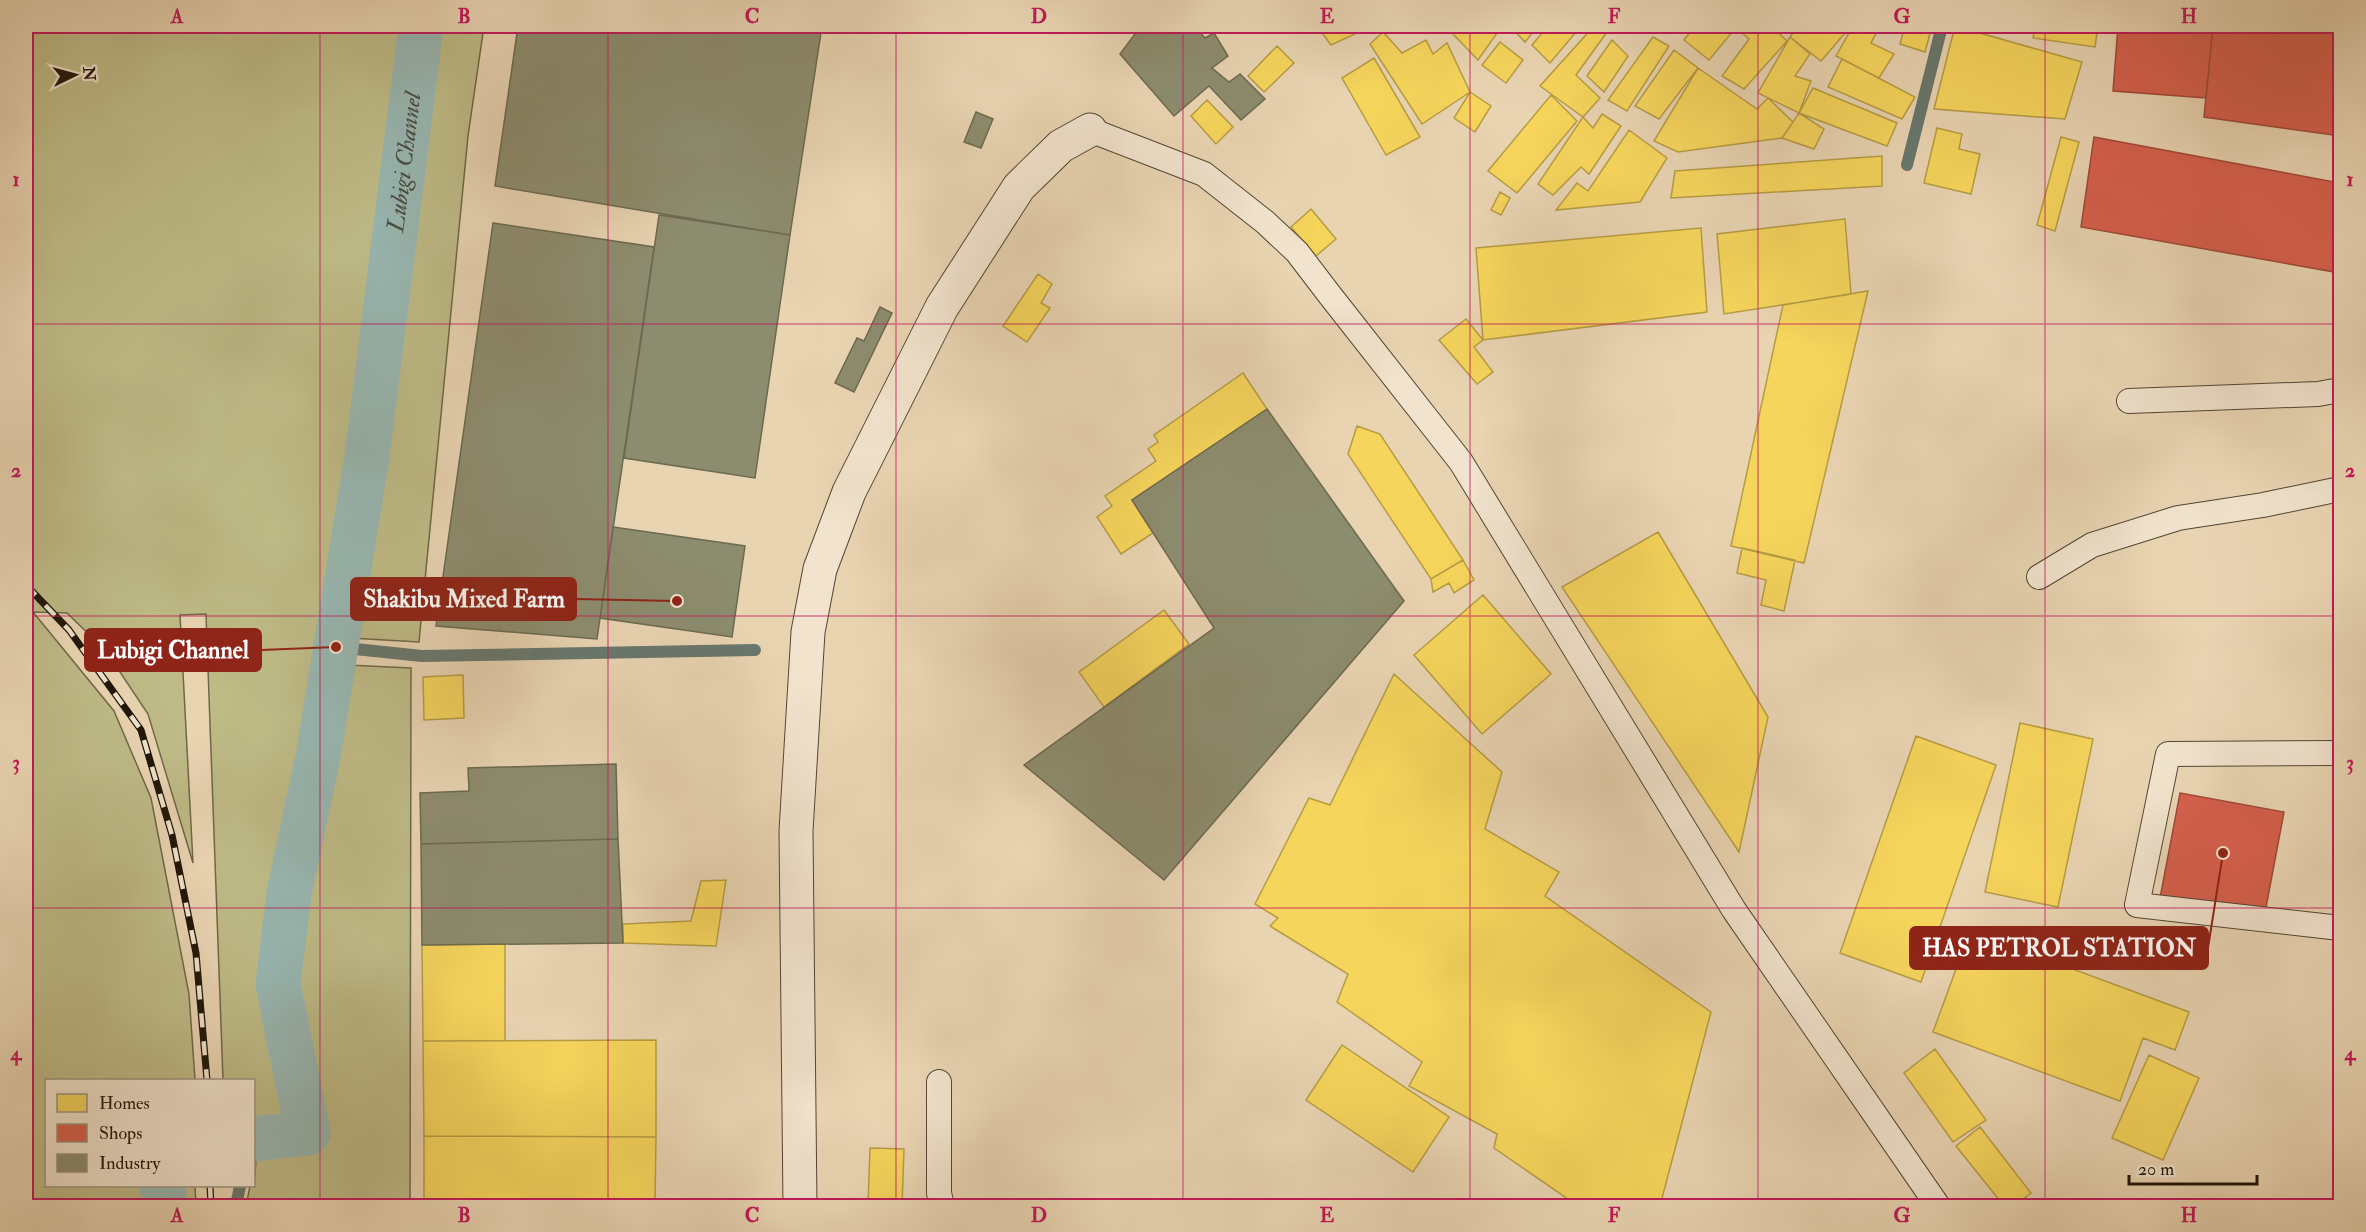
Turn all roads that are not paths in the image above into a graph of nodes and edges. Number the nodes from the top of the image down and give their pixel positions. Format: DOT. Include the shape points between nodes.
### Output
graph roads {
  1 [pos="1090,130"];
  2 [pos="2340,390"];
  3 [pos="2129,401"];
  4 [pos="2340,489"];
  5 [pos="2039,577"];
  6 [pos="2340,753"];
  7 [pos="2340,928"];
  8 [pos="939,1082"];
  9 [pos="800,1206"];
  10 [pos="942,1206"];
  11 [pos="1938,1206"];
  1 -- 9 [label="street" via="1061,146 1019,187 942,307 849,492 820,569 808,632 796,831"];
  1 -- 11 [label="lane" via="1204,174 1297,252 1461,462 1734,910"];
  2 -- 3 [label="lane"];
  4 -- 5 [label="lane" via="2178,518 2092,545"];
  6 -- 7 [label="lane" via="2168,754 2137,906"];
  8 -- 10 [label="lane"];
}
